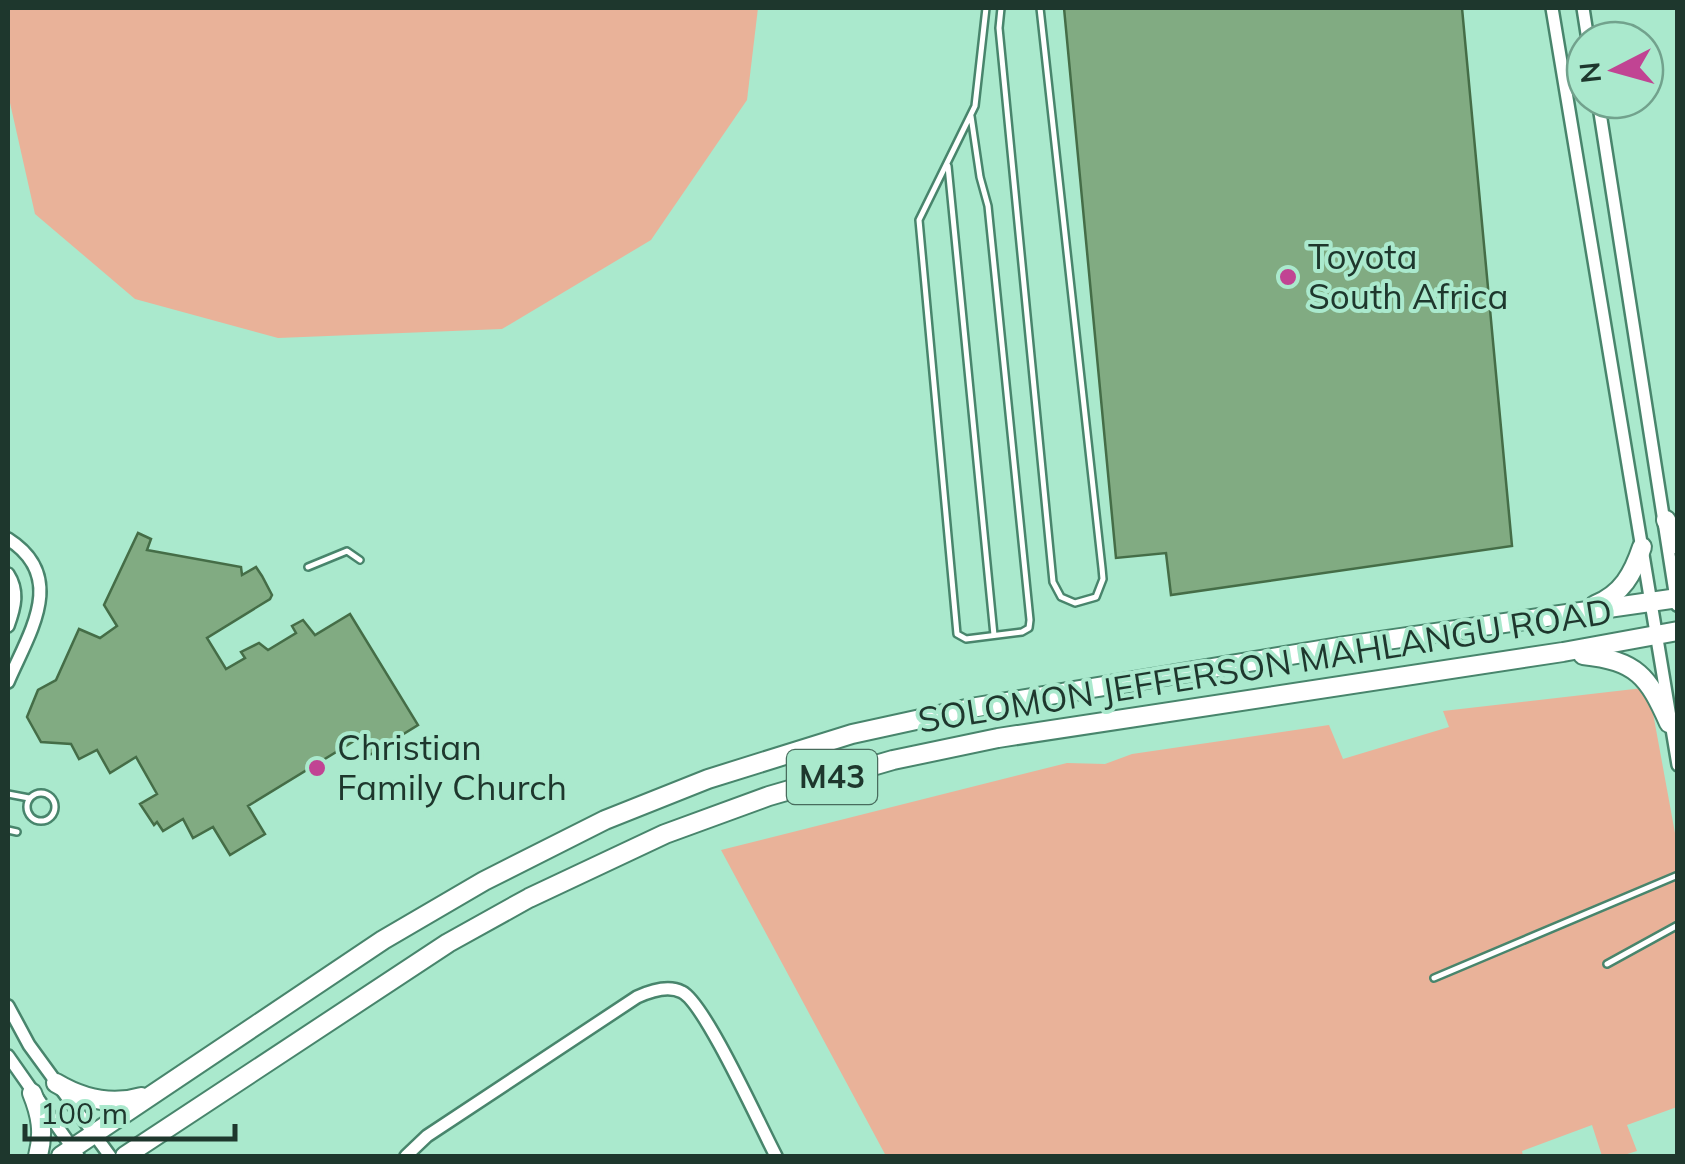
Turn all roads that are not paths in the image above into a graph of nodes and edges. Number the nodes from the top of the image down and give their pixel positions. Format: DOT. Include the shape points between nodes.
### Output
graph roads {
  1 [pos="986,8"];
  2 [pos="1001,8"];
  3 [pos="1040,8"];
  4 [pos="1552,8"];
  5 [pos="970,116"];
  6 [pos="1601,120"];
  7 [pos="947,162"];
  8 [pos="1666,520"];
  9 [pos="8,539"];
  10 [pos="1678,546"];
  11 [pos="1642,547"];
  12 [pos="360,560"];
  13 [pos="308,567"];
  14 [pos="8,574"];
  15 [pos="1677,598"];
  16 [pos="1650,602"];
  17 [pos="1678,605"];
  18 [pos="1581,611"];
  19 [pos="8,626"];
  20 [pos="1678,631"];
  21 [pos="1655,634"];
  22 [pos="994,636"];
  23 [pos="1562,652"];
  24 [pos="8,682"];
  25 [pos="1669,723"];
  26 [pos="1678,765"];
  27 [pos="8,794"];
  28 [pos="30,798"];
  29 [pos="8,830"];
  30 [pos="18,832"];
  31 [pos="1678,876"];
  32 [pos="1678,925"];
  33 [pos="1608,964"];
  34 [pos="1434,978"];
  35 [pos="8,1006"];
  36 [pos="8,1056"];
  37 [pos="56,1083"];
  38 [pos="32,1092"];
  39 [pos="151,1094"];
  40 [pos="184,1117"];
  41 [pos="94,1133"];
  42 [pos="70,1154"];
  43 [pos="38,1156"];
  44 [pos="110,1156"];
  45 [pos="124,1156"];
  46 [pos="147,1156"];
  47 [pos="406,1156"];
  48 [pos="776,1156"];
  1 -- 5 [label="lane"];
  2 -- 3 [label="lane" via="1053,582 1061,597 1082,603 1096,597 1102,568"];
  4 -- 11 [label="street"];
  5 -- 7 [label="lane"];
  5 -- 22 [label="lane" via="988,206 1030,620 1026,630"];
  6 -- 8 [label="street"];
  7 -- 22 [label="lane"];
  7 -- 22 [label="lane" via="918,228 957,634"];
  8 -- 10 [label="main road"];
  8 -- 15 [label="street"];
  9 -- 24 [label="street" via="29,556 40,590"];
  11 -- 16 [label="street"];
  11 -- 18 [label="main road" via="1622,588"];
  12 -- 13 [label="lane" via="347,551"];
  14 -- 19 [label="street" via="15,598"];
  15 -- 16 [label="main road, M43"];
  15 -- 17 [label="street"];
  16 -- 18 [label="main road, M43"];
  16 -- 21 [label="street"];
  18 -- 39 [label="main road, SOLOMON JEFFERSON MAHLANGU ROAD / M43" via="971,708 852,734 708,779 605,820 484,881 382,940"];
  20 -- 21 [label="main road, SOLOMON JEFFERSON MAHLANGU ROAD / M43"];
  21 -- 23 [label="main road, SOLOMON JEFFERSON MAHLANGU ROAD / M43"];
  21 -- 25 [label="street"];
  23 -- 25 [label="main road" via="1634,668 1650,683"];
  23 -- 40 [label="main road, SOLOMON JEFFERSON MAHLANGU ROAD / M43" via="998,738 769,796 665,834 492,918"];
  25 -- 26 [label="street"];
  27 -- 28 [label="lane"];
  28 -- 28 [label="lane" via="52,798 50,819 30,816"];
  29 -- 30 [label="lane"];
  31 -- 34 [label="lane"];
  32 -- 33 [label="lane"];
  35 -- 37 [label="street"];
  36 -- 38 [label="street"];
  37 -- 39 [label="main road" via="112,1102"];
  37 -- 41 [label="street"];
  38 -- 42 [label="street"];
  38 -- 43 [label="main road" via="42,1133"];
  39 -- 41 [label="main road, SOLOMON JEFFERSON MAHLANGU ROAD / M43"];
  40 -- 45 [label="main road, SOLOMON JEFFERSON MAHLANGU ROAD / M43"];
  40 -- 46 [label="main road"];
  41 -- 42 [label="main road, M43"];
  41 -- 44 [label="street"];
  47 -- 48 [label="street" via="637,997 671,989 687,994 704,1016"];
}
